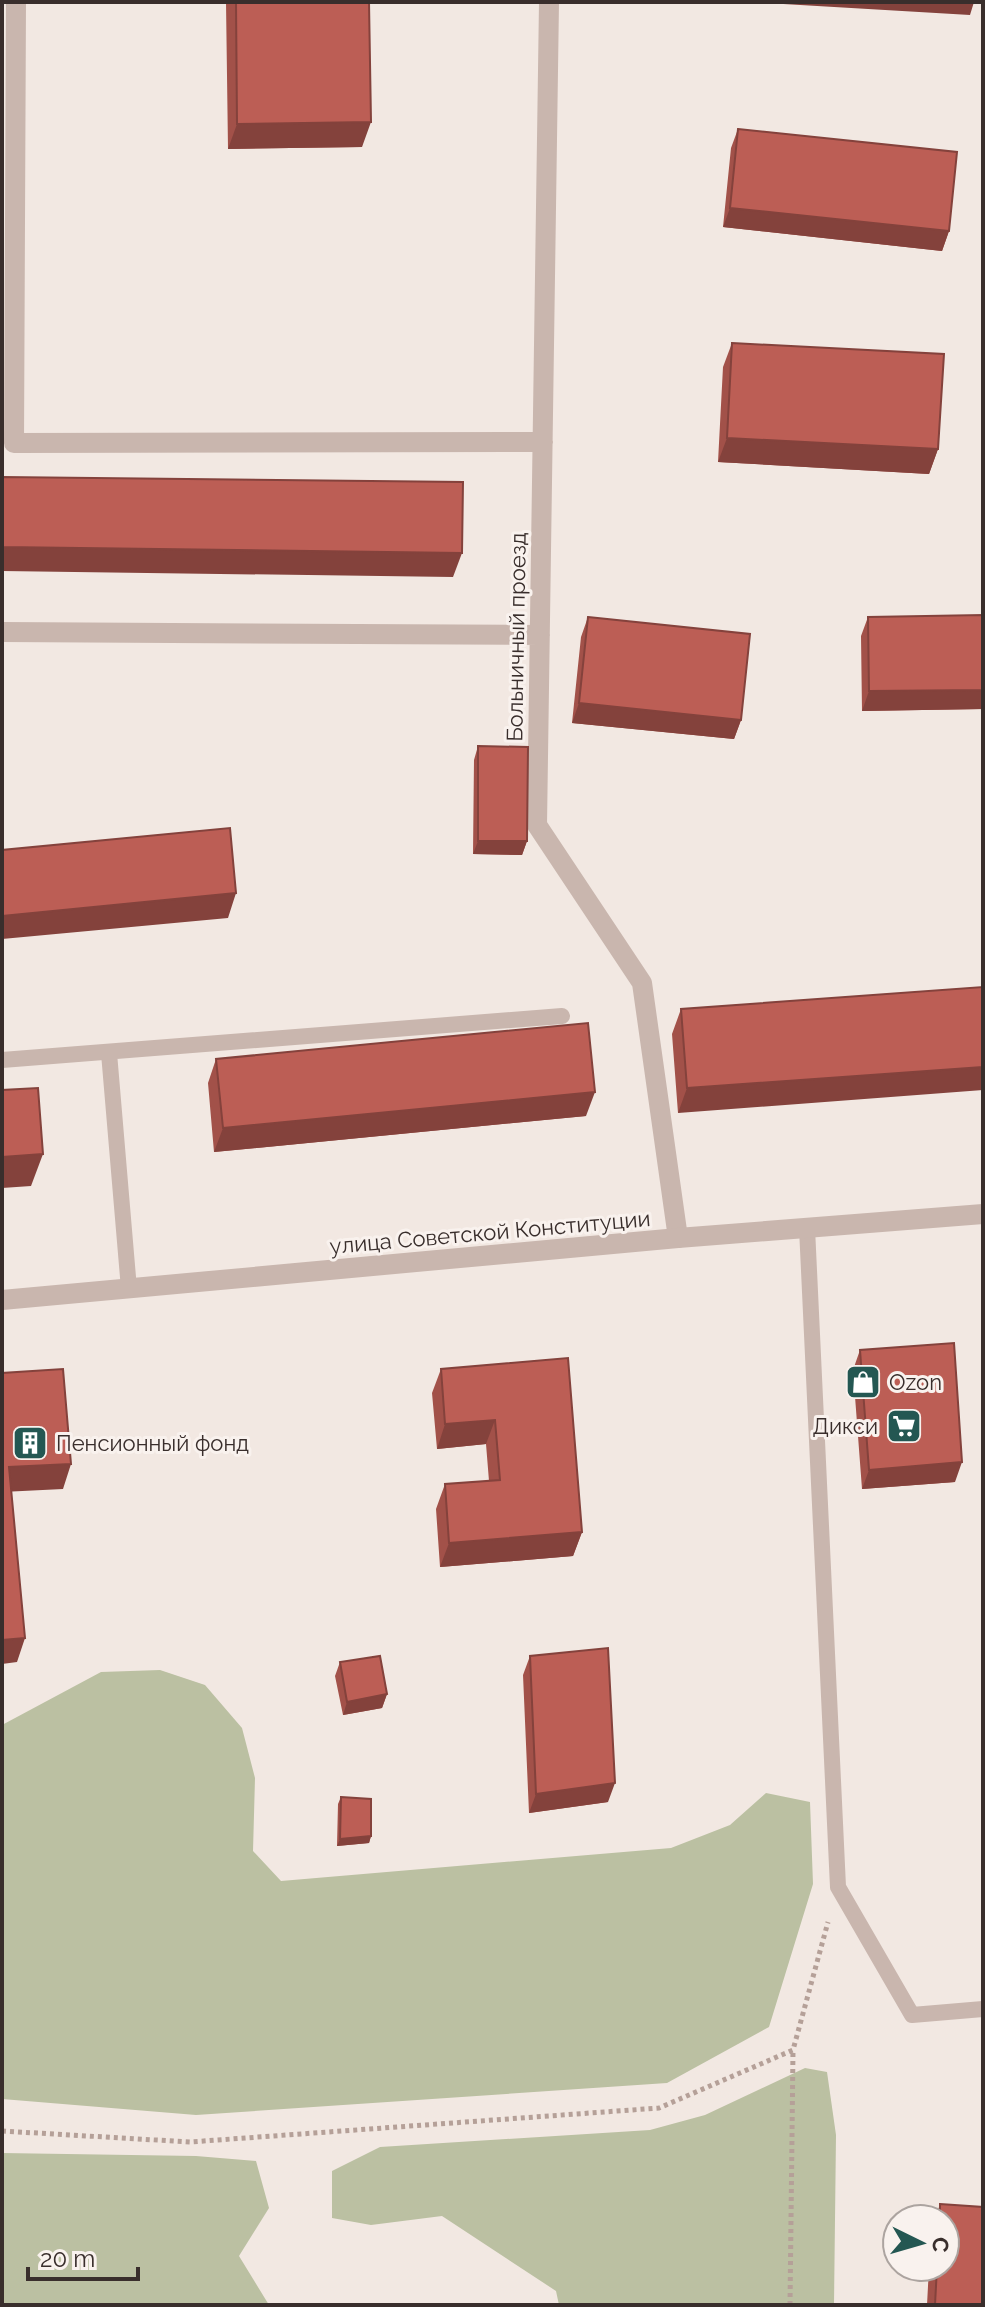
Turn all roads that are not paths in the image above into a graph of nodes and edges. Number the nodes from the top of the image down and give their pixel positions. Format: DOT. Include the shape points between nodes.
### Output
graph roads {
  1 [pos="16,2"];
  2 [pos="549,2"];
  3 [pos="543,442"];
  4 [pos="8,443"];
  5 [pos="2,632"];
  6 [pos="540,635"];
  7 [pos="562,1016"];
  8 [pos="109,1053"];
  9 [pos="2,1060"];
  10 [pos="983,1214"];
  11 [pos="807,1228"];
  12 [pos="678,1238"];
  13 [pos="129,1289"];
  14 [pos="2,1300"];
  15 [pos="983,2009"];
  1 -- 4 [label="street"];
  2 -- 3 [label="street, Больничный проезд"];
  3 -- 4 [label="street"];
  3 -- 6 [label="street, Больничный проезд"];
  5 -- 6 [label="street"];
  6 -- 12 [label="street, Больничный проезд" via="537,825 642,983"];
  7 -- 8 [label="lane"];
  8 -- 9 [label="lane"];
  8 -- 13 [label="lane"];
  10 -- 11 [label="street, улица Советской Конституции"];
  11 -- 12 [label="street, улица Советской Конституции"];
  11 -- 15 [label="lane" via="838,1887 912,2015"];
  12 -- 13 [label="street, улица Советской Конституции"];
  13 -- 14 [label="street, улица Советской Конституции"];
}
